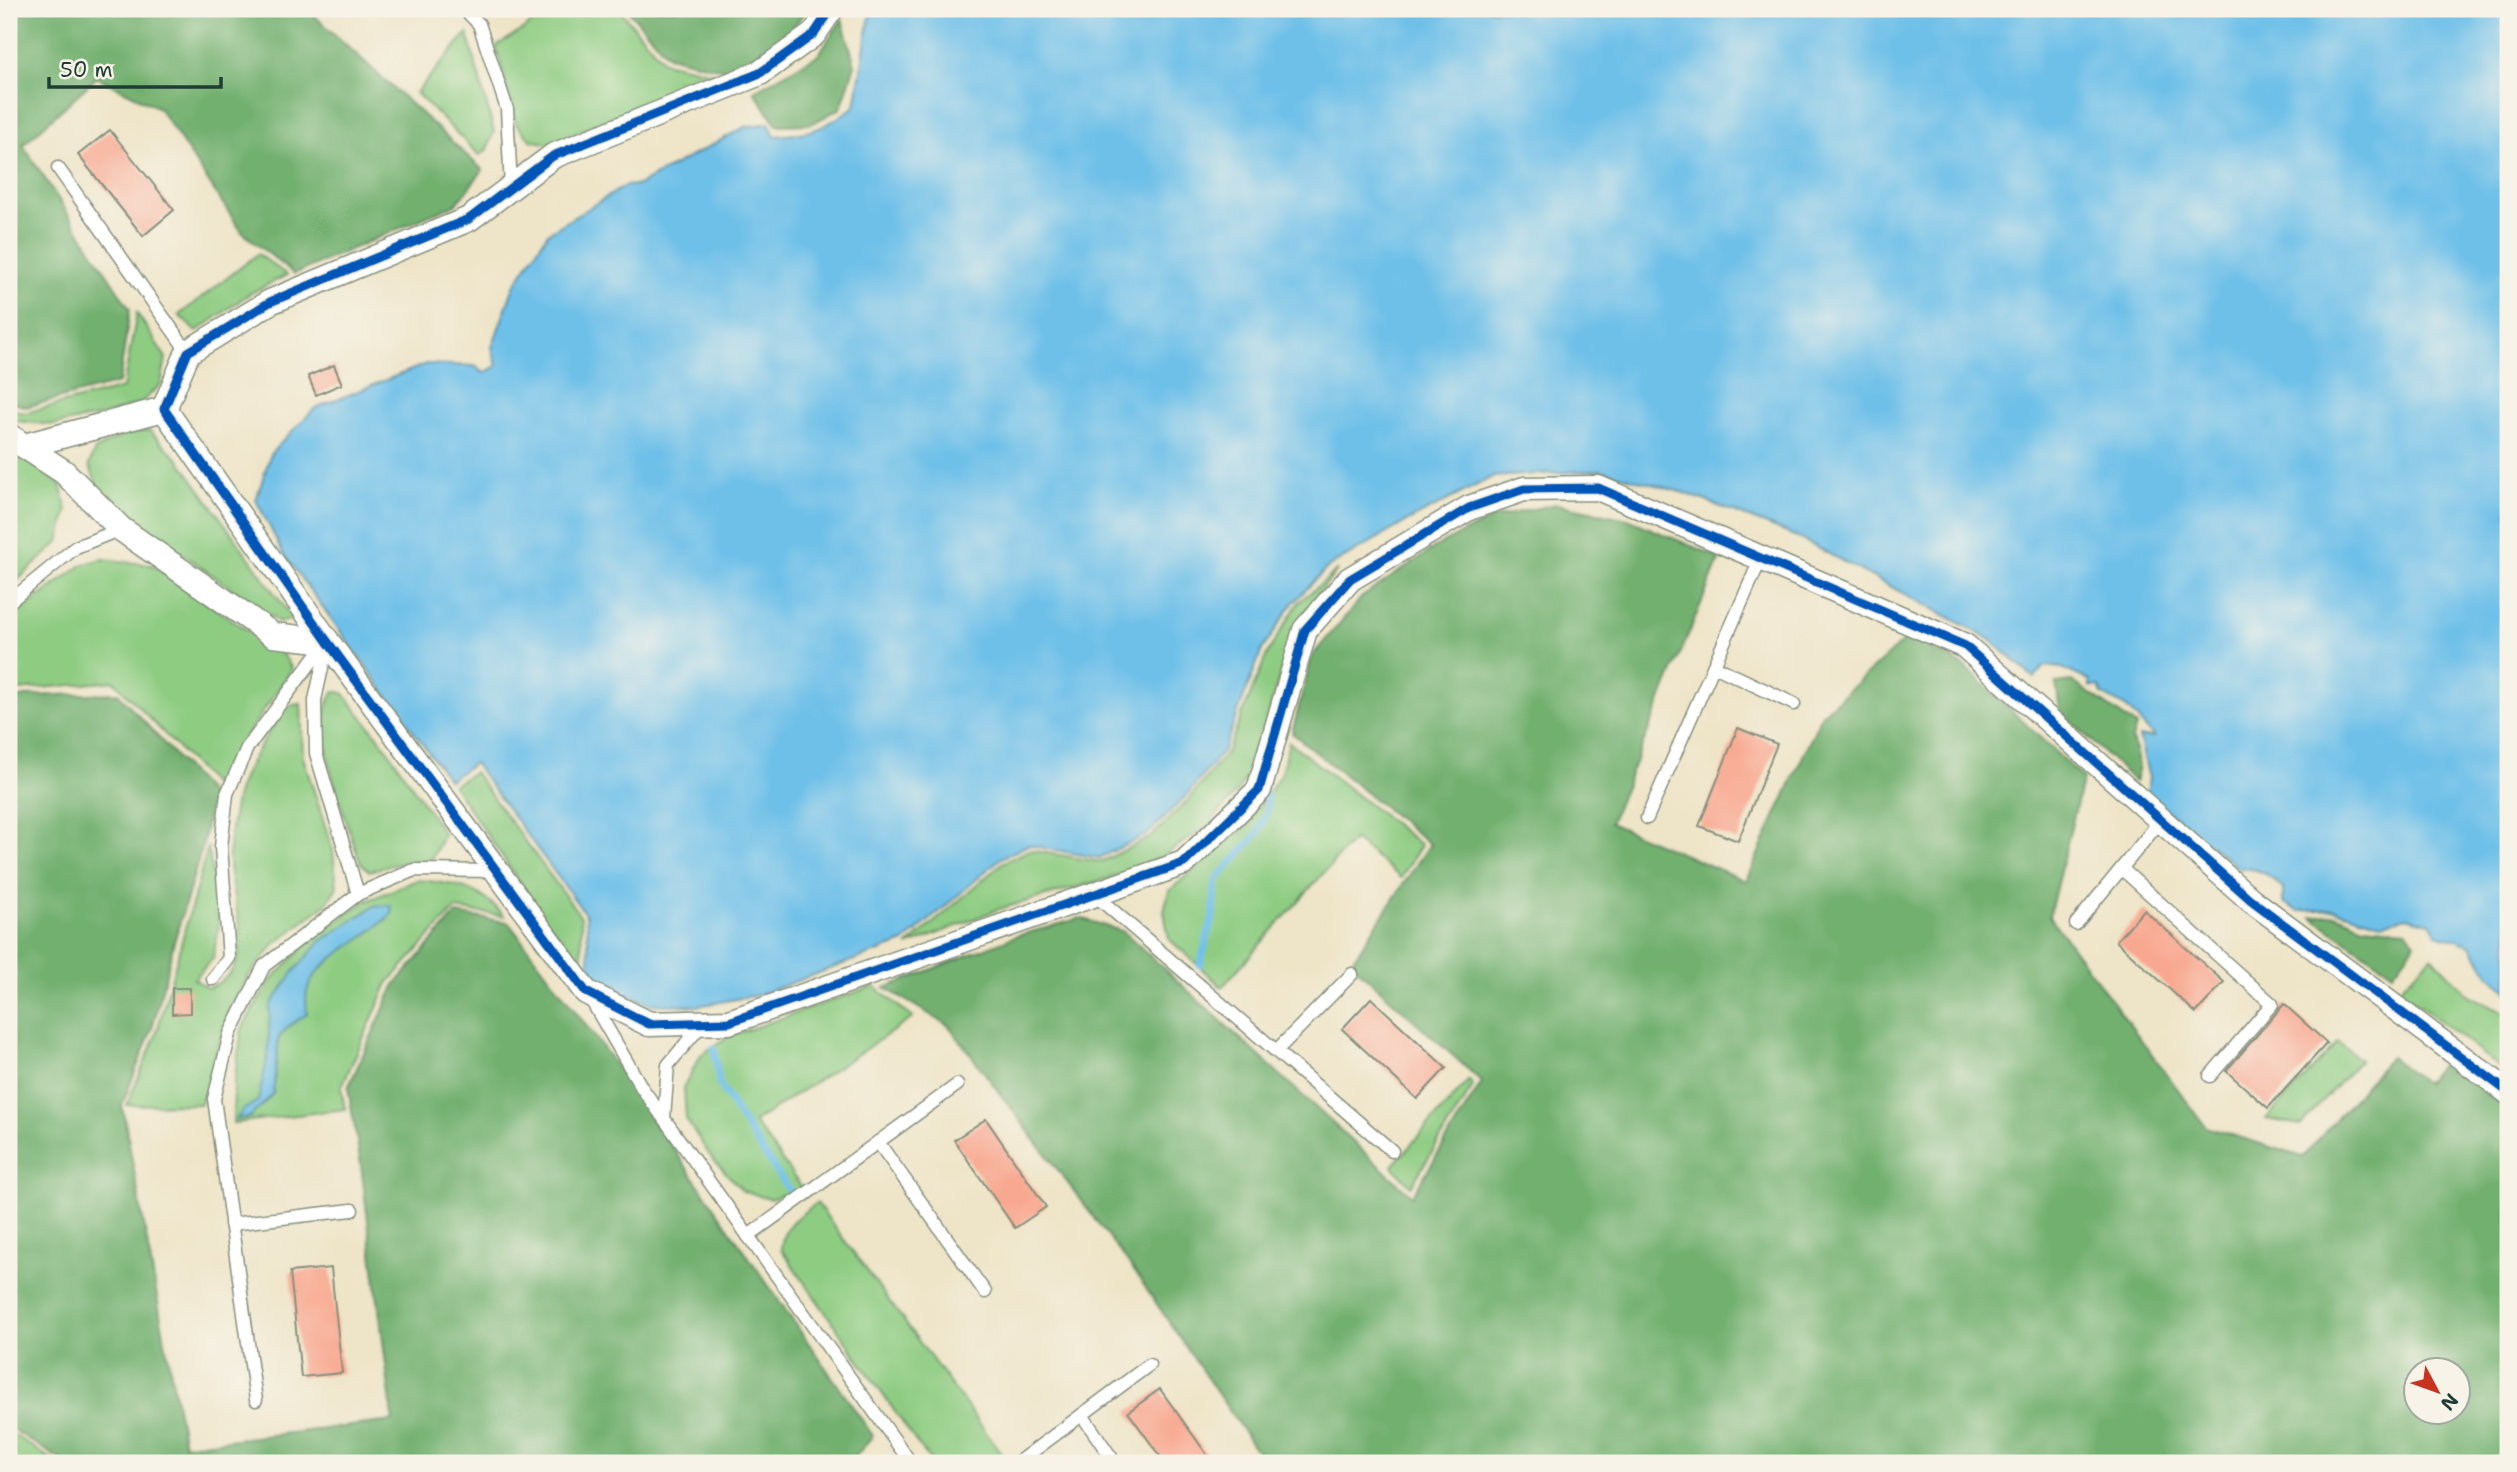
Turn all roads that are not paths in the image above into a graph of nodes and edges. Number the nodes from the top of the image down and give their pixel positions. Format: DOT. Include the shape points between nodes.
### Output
graph roads {
  1 [pos="464,9"];
  2 [pos="831,9"];
  3 [pos="58,168"];
  4 [pos="510,188"];
  5 [pos="188,352"];
  6 [pos="164,409"];
  7 [pos="17,441"];
  8 [pos="121,528"];
  9 [pos="1761,558"];
  10 [pos="9,602"];
  11 [pos="327,641"];
  12 [pos="1714,666"];
  13 [pos="1794,704"];
  14 [pos="1647,818"];
  15 [pos="2161,820"];
  16 [pos="2122,869"];
  17 [pos="496,871"];
  18 [pos="358,894"];
  19 [pos="1096,896"];
  20 [pos="2076,924"];
  21 [pos="1352,974"];
  22 [pos="213,979"];
  23 [pos="586,992"];
  24 [pos="704,1023"];
  25 [pos="1276,1051"];
  26 [pos="2210,1076"];
  27 [pos="957,1085"];
  28 [pos="2508,1093"];
  29 [pos="664,1118"];
  30 [pos="878,1142"];
  31 [pos="1392,1151"];
  32 [pos="352,1210"];
  33 [pos="231,1224"];
  34 [pos="748,1236"];
  35 [pos="985,1292"];
  36 [pos="1149,1365"];
  37 [pos="256,1399"];
  38 [pos="1082,1415"];
  39 [pos="911,1463"];
  40 [pos="1017,1463"];
  41 [pos="1115,1463"];
  1 -- 4 [label="lane" via="479,24 507,109"];
  2 -- 4 [label="street" via="814,34 760,73 553,156"];
  3 -- 5 [label="lane"];
  4 -- 5 [label="street" via="469,219 270,302"];
  5 -- 6 [label="street"];
  6 -- 7 [label="street"];
  6 -- 11 [label="street"];
  7 -- 8 [label="street" via="65,472"];
  8 -- 10 [label="lane" via="76,547"];
  8 -- 11 [label="street" via="273,635"];
  9 -- 12 [label="lane"];
  9 -- 15 [label="street" via="1965,646"];
  9 -- 19 [label="street" via="1598,488 1524,489 1468,508 1350,579 1305,630 1259,790 1184,863"];
  11 -- 17 [label="street"];
  11 -- 18 [label="lane" via="315,700 316,753"];
  11 -- 22 [label="lane" via="247,748 228,794 221,847 229,958"];
  12 -- 13 [label="lane"];
  12 -- 14 [label="lane"];
  15 -- 16 [label="lane"];
  15 -- 28 [label="street" via="2251,900"];
  16 -- 20 [label="lane"];
  16 -- 26 [label="lane" via="2272,1004"];
  17 -- 18 [label="lane" via="414,870"];
  17 -- 23 [label="street"];
  18 -- 33 [label="lane" via="264,966 230,1034 214,1099"];
  19 -- 24 [label="street" via="729,1022"];
  19 -- 25 [label="lane"];
  21 -- 25 [label="lane"];
  23 -- 24 [label="street" via="649,1024"];
  23 -- 29 [label="lane"];
  24 -- 29 [label="lane" via="668,1065"];
  25 -- 31 [label="lane"];
  27 -- 30 [label="lane"];
  29 -- 34 [label="lane"];
  30 -- 34 [label="lane"];
  30 -- 35 [label="lane"];
  32 -- 33 [label="lane"];
  33 -- 37 [label="lane"];
  34 -- 39 [label="lane"];
  36 -- 38 [label="lane"];
  38 -- 40 [label="lane"];
  38 -- 41 [label="lane"];
}
